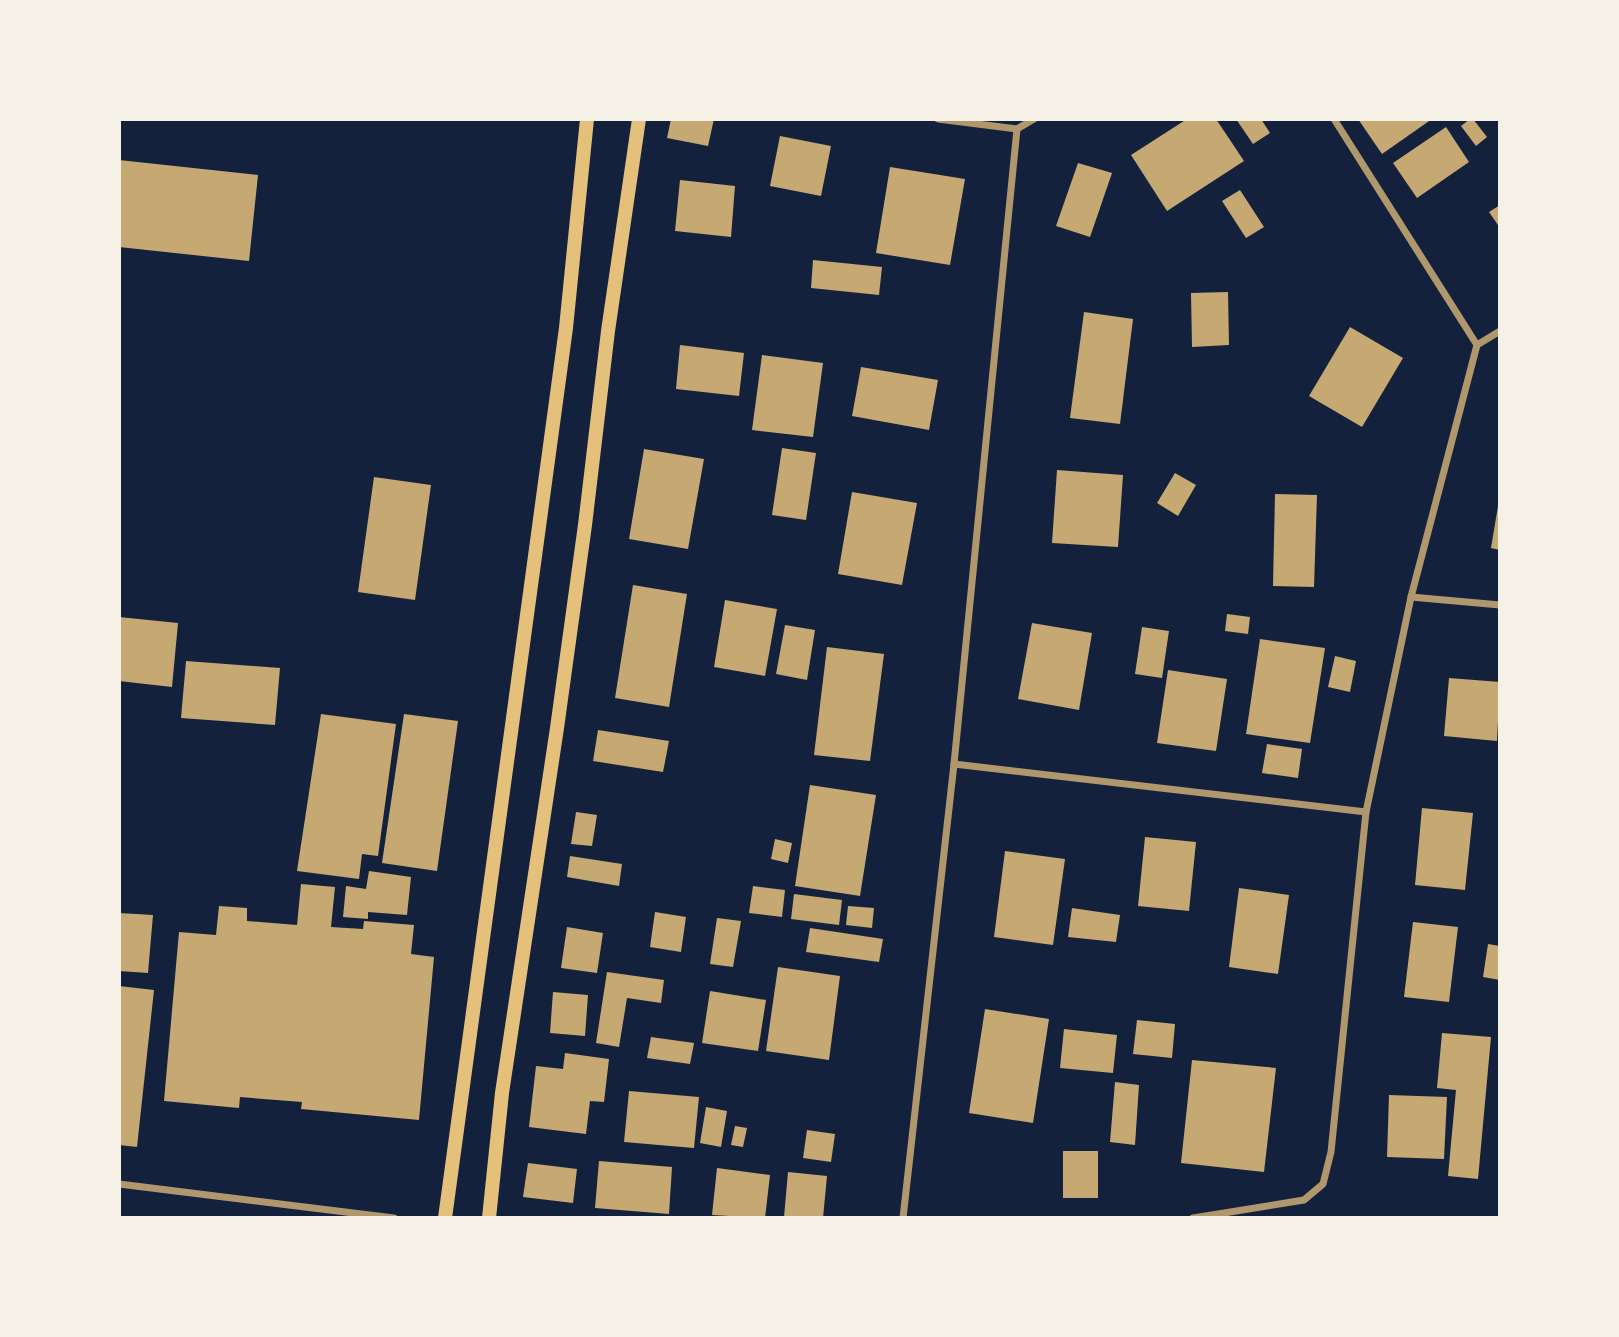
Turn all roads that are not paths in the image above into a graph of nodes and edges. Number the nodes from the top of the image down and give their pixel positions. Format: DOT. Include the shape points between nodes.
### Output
graph roads {
  1 [pos="587,119"];
  2 [pos="639,119"];
  3 [pos="938,119"];
  4 [pos="1034,119"];
  5 [pos="1334,119"];
  6 [pos="1017,129"];
  7 [pos="1500,331"];
  8 [pos="1477,345"];
  9 [pos="1410,597"];
  10 [pos="1500,605"];
  11 [pos="954,764"];
  12 [pos="1366,812"];
  13 [pos="119,1184"];
  14 [pos="394,1218"];
  15 [pos="444,1218"];
  16 [pos="489,1218"];
  17 [pos="903,1218"];
  18 [pos="1193,1218"];
  1 -- 15 [label="main road" via="566,328"];
  2 -- 16 [label="main road" via="502,1093"];
  3 -- 6 [label="street"];
  4 -- 6 [label="street"];
  5 -- 8 [label="street"];
  6 -- 11 [label="street"];
  7 -- 8 [label="street"];
  8 -- 9 [label="street"];
  9 -- 10 [label="street"];
  9 -- 12 [label="street"];
  11 -- 12 [label="street"];
  11 -- 17 [label="street"];
  12 -- 18 [label="street" via="1331,1152 1323,1184 1304,1200"];
  13 -- 14 [label="street"];
}
